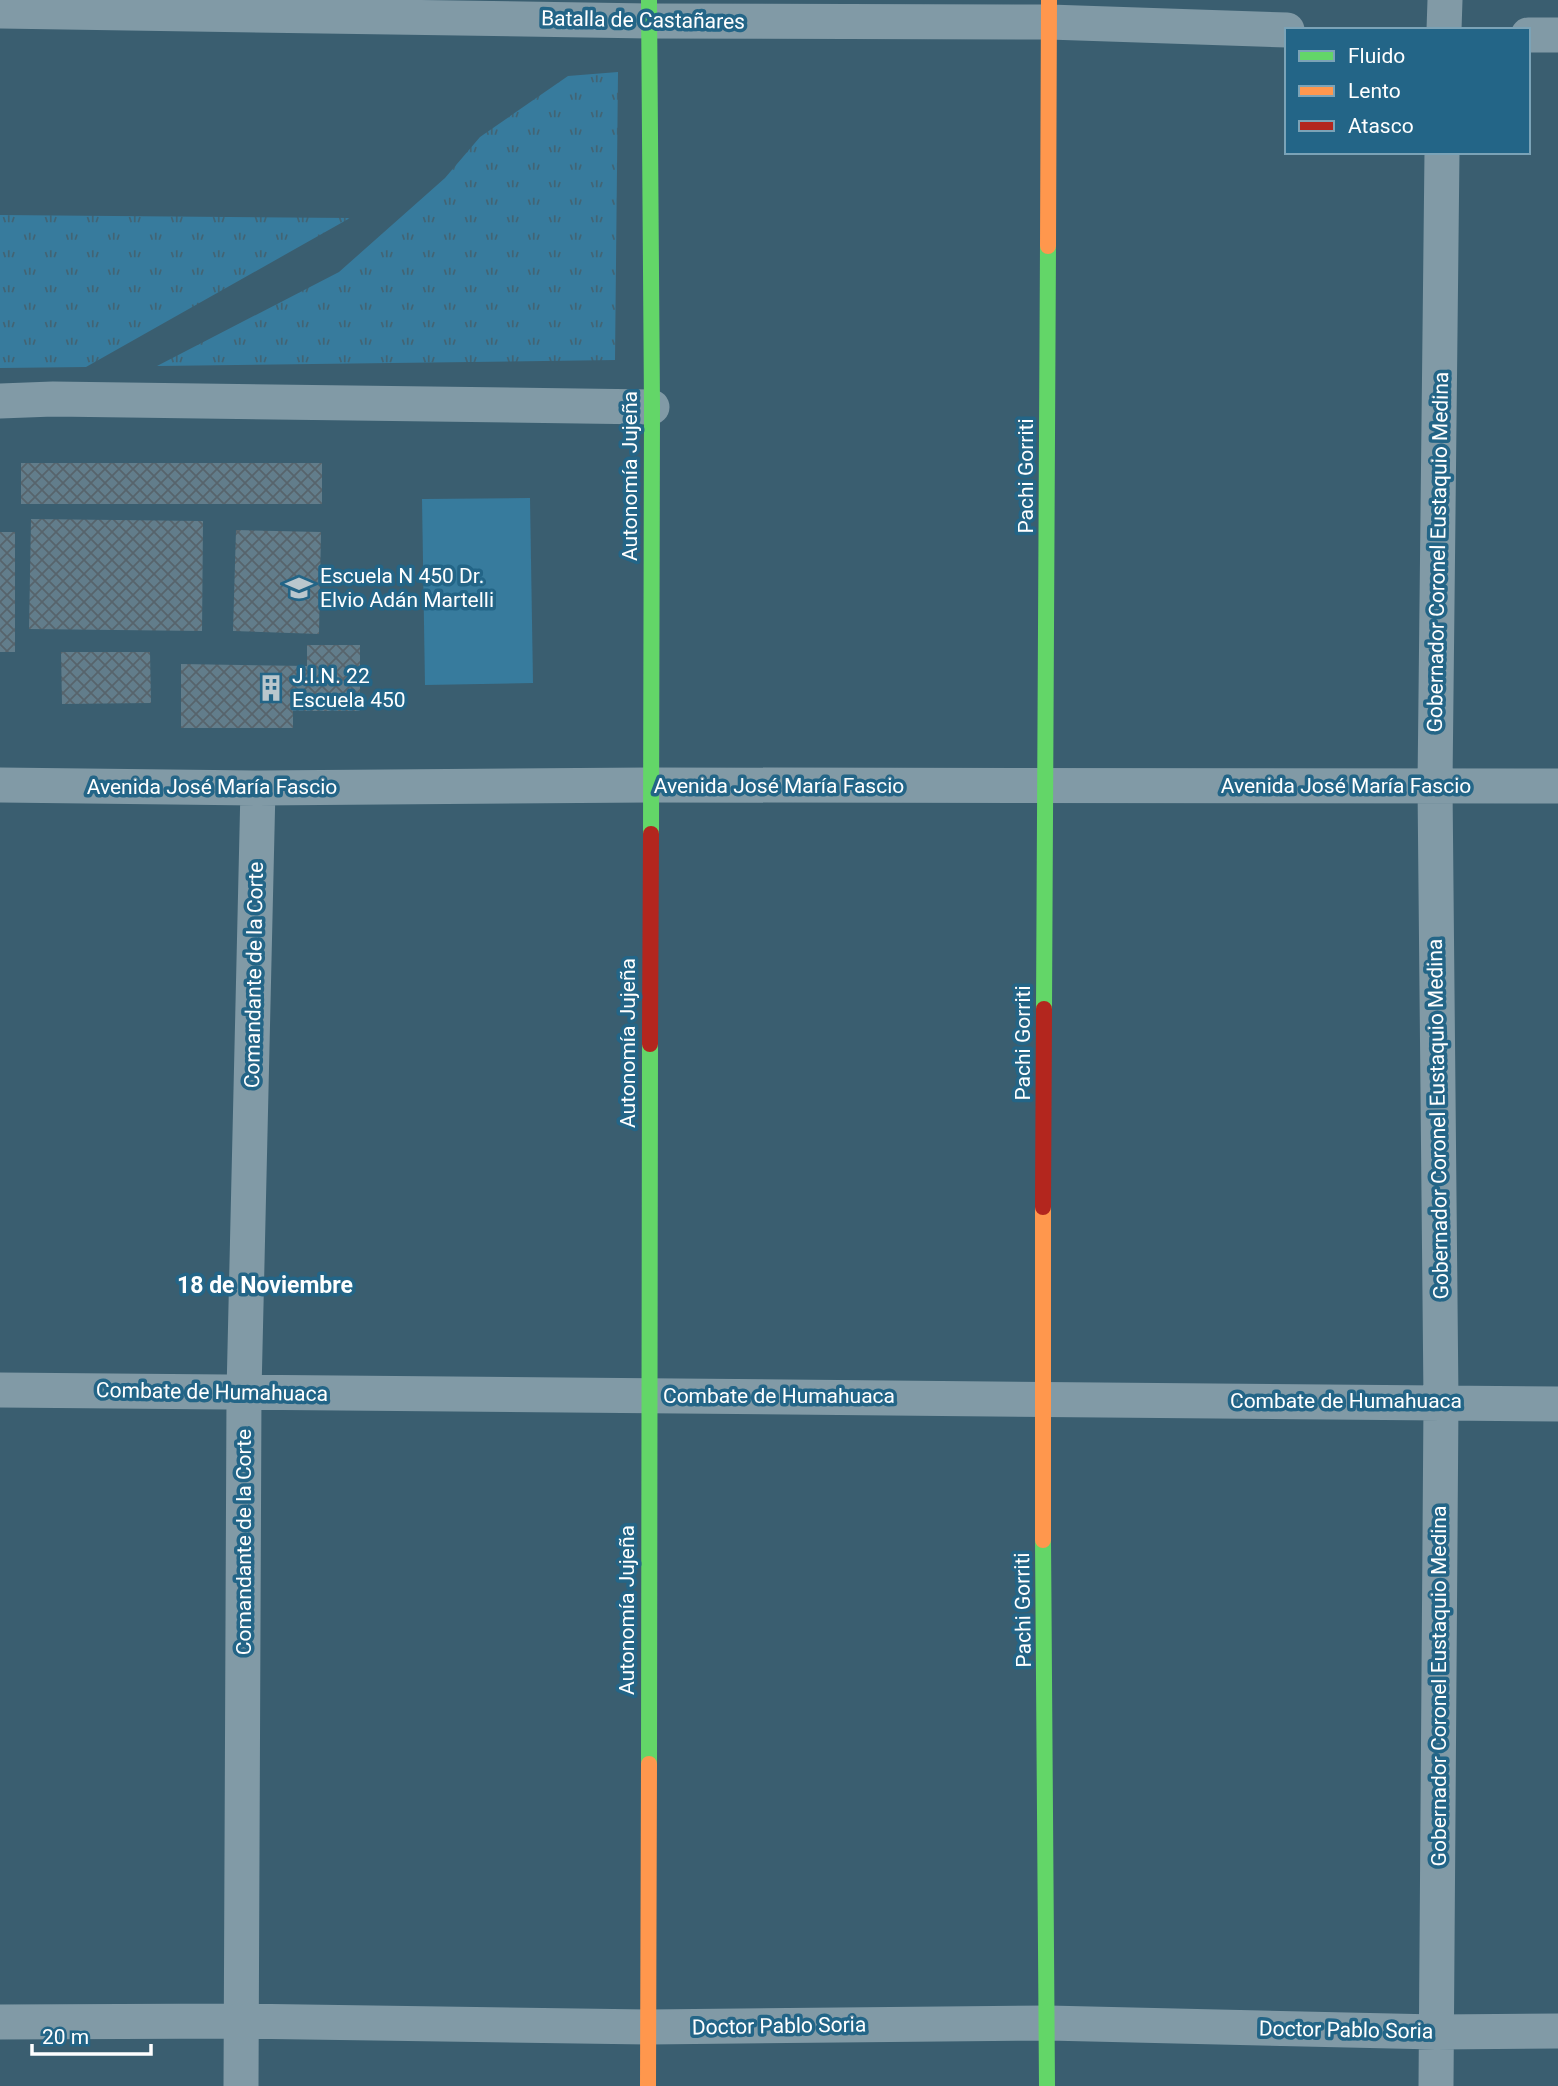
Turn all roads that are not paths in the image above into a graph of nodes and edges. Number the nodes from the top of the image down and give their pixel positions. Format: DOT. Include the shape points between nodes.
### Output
graph roads {
  1 [pos="1444,0"];
  2 [pos="247,7"];
  3 [pos="649,10"];
  4 [pos="0,11"];
  5 [pos="1049,11"];
  6 [pos="1444,28"];
  7 [pos="1285,30"];
  8 [pos="1530,35"];
  9 [pos="1558,35"];
  10 [pos="1442,154"];
  11 [pos="0,401"];
  12 [pos="652,407"];
  13 [pos="0,785"];
  14 [pos="649,785"];
  15 [pos="1435,785"];
  16 [pos="1558,786"];
  17 [pos="1046,787"];
  18 [pos="258,788"];
  19 [pos="0,1390"];
  20 [pos="244,1392"];
  21 [pos="648,1395"];
  22 [pos="1042,1398"];
  23 [pos="1441,1401"];
  24 [pos="1558,1404"];
  25 [pos="242,2021"];
  26 [pos="0,2022"];
  27 [pos="1048,2023"];
  28 [pos="648,2027"];
  29 [pos="1558,2031"];
  30 [pos="1436,2032"];
  31 [pos="241,2086"];
  32 [pos="648,2086"];
  33 [pos="1047,2086"];
  34 [pos="1436,2086"];
  1 -- 6 [label="street"];
  2 -- 3 [label="street, Batalla de Castañares"];
  2 -- 4 [label="street, Batalla de Castañares"];
  3 -- 5 [label="street, Batalla de Castañares"];
  3 -- 12 [label="street, Autonomía Jujeña"];
  5 -- 7 [label="street, Batalla de Castañares"];
  5 -- 17 [label="street, Pachi Gorriti"];
  8 -- 9 [label="street"];
  10 -- 15 [label="street, Gobernador Coronel Eustaquio Medina"];
  11 -- 12 [label="street"];
  12 -- 14 [label="street, Autonomía Jujeña"];
  13 -- 18 [label="street, Avenida José María Fascio"];
  14 -- 17 [label="street, Avenida José María Fascio"];
  14 -- 18 [label="street, Avenida José María Fascio"];
  14 -- 21 [label="street, Autonomía Jujeña"];
  15 -- 16 [label="street, Avenida José María Fascio"];
  15 -- 17 [label="street, Avenida José María Fascio"];
  15 -- 23 [label="street, Gobernador Coronel Eustaquio Medina"];
  17 -- 22 [label="street, Pachi Gorriti"];
  18 -- 20 [label="street, Comandante de la Corte"];
  19 -- 20 [label="street, Combate de Humahuaca"];
  20 -- 21 [label="street, Combate de Humahuaca"];
  20 -- 25 [label="street, Comandante de la Corte"];
  21 -- 22 [label="street, Combate de Humahuaca"];
  21 -- 28 [label="street, Autonomía Jujeña"];
  22 -- 23 [label="street, Combate de Humahuaca"];
  22 -- 27 [label="street, Pachi Gorriti"];
  23 -- 24 [label="street, Combate de Humahuaca"];
  23 -- 30 [label="street, Gobernador Coronel Eustaquio Medina"];
  25 -- 26 [label="street, Doctor Pablo Soria"];
  25 -- 28 [label="street, Doctor Pablo Soria"];
  25 -- 31 [label="street, Comandante de la Corte"];
  27 -- 28 [label="street, Doctor Pablo Soria"];
  27 -- 30 [label="street, Doctor Pablo Soria"];
  27 -- 33 [label="street, Pachi Gorriti"];
  28 -- 32 [label="street, Autonomía Jujeña"];
  29 -- 30 [label="street, Doctor Pablo Soria"];
  30 -- 34 [label="street, Gobernador Coronel Eustaquio Medina"];
}
